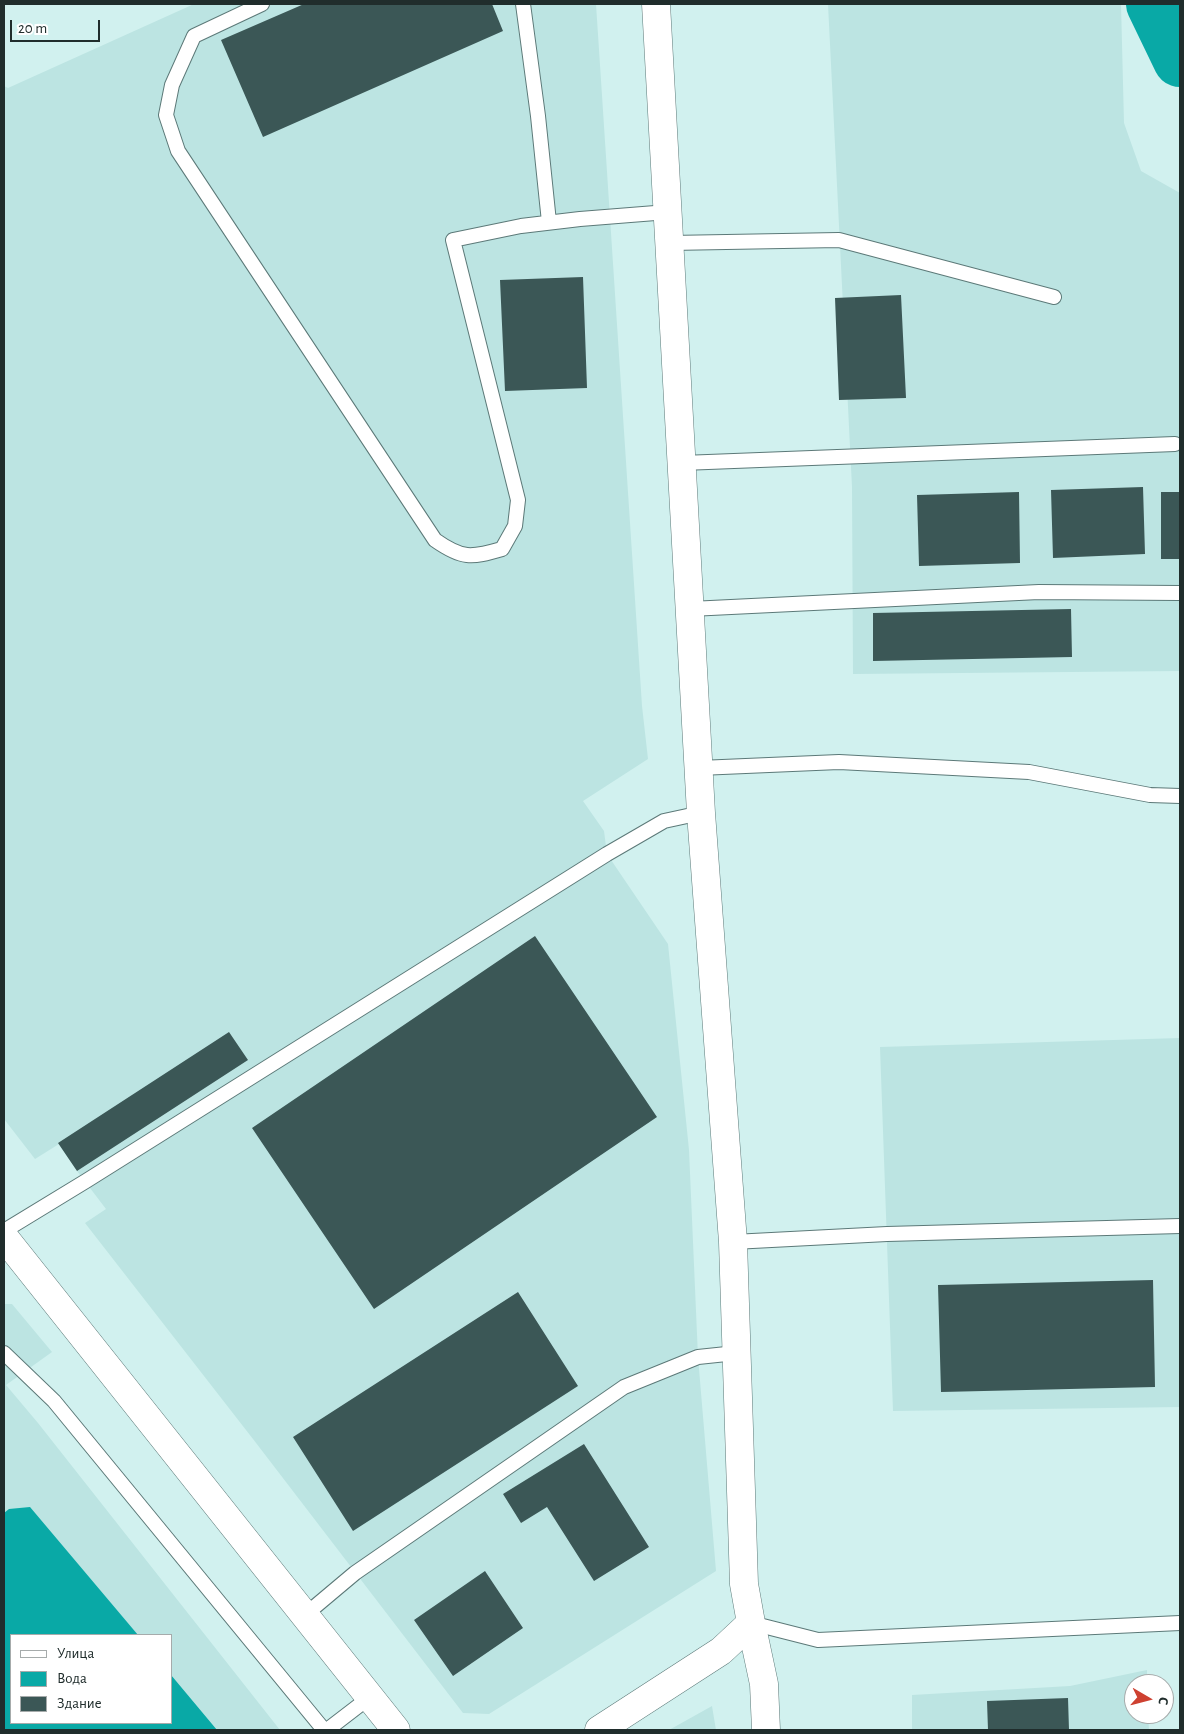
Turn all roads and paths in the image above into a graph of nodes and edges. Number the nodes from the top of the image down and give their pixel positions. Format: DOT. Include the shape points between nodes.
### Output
graph roads {
  1 [pos="262,4"];
  2 [pos="523,4"];
  3 [pos="656,4"];
  4 [pos="668,212"];
  5 [pos="549,222"];
  6 [pos="670,242"];
  7 [pos="1054,297"];
  8 [pos="1175,444"];
  9 [pos="682,463"];
  10 [pos="1180,593"];
  11 [pos="690,609"];
  12 [pos="699,768"];
  13 [pos="1180,796"];
  14 [pos="701,813"];
  15 [pos="1180,1226"];
  16 [pos="4,1230"];
  17 [pos="4,1237"];
  18 [pos="733,1242"];
  19 [pos="4,1353"];
  20 [pos="736,1353"];
  21 [pos="305,1615"];
  22 [pos="751,1623"];
  23 [pos="1180,1624"];
  24 [pos="370,1697"];
  25 [pos="326,1730"];
  26 [pos="396,1730"];
  27 [pos="599,1730"];
  28 [pos="766,1730"];
  1 -- 5 [label="lane" via="194,36 172,85 166,115 178,151 435,540 452,552 477,556 502,549 514,526 518,500 453,240"];
  2 -- 5 [label="lane"];
  3 -- 4 [label="street"];
  4 -- 5 [label="lane"];
  4 -- 6 [label="street"];
  6 -- 7 [label="lane" via="839,240"];
  6 -- 9 [label="street"];
  8 -- 9 [label="lane"];
  9 -- 11 [label="street"];
  10 -- 11 [label="lane" via="1039,592"];
  11 -- 12 [label="street"];
  12 -- 13 [label="lane" via="839,762 1029,772 1150,795"];
  12 -- 14 [label="street"];
  14 -- 16 [label="lane" via="664,822 607,854"];
  14 -- 18 [label="street"];
  15 -- 18 [label="lane" via="886,1234"];
  17 -- 21 [label="street"];
  18 -- 20 [label="street"];
  19 -- 25 [label="lane" via="54,1402"];
  20 -- 21 [label="lane" via="698,1357 624,1387 355,1573"];
  20 -- 22 [label="street" via="744,1584"];
  21 -- 24 [label="street"];
  22 -- 23 [label="lane" via="818,1640"];
  22 -- 27 [label="street" via="721,1651"];
  22 -- 28 [label="street" via="764,1684"];
  24 -- 25 [label="lane"];
  24 -- 26 [label="street"];
}
